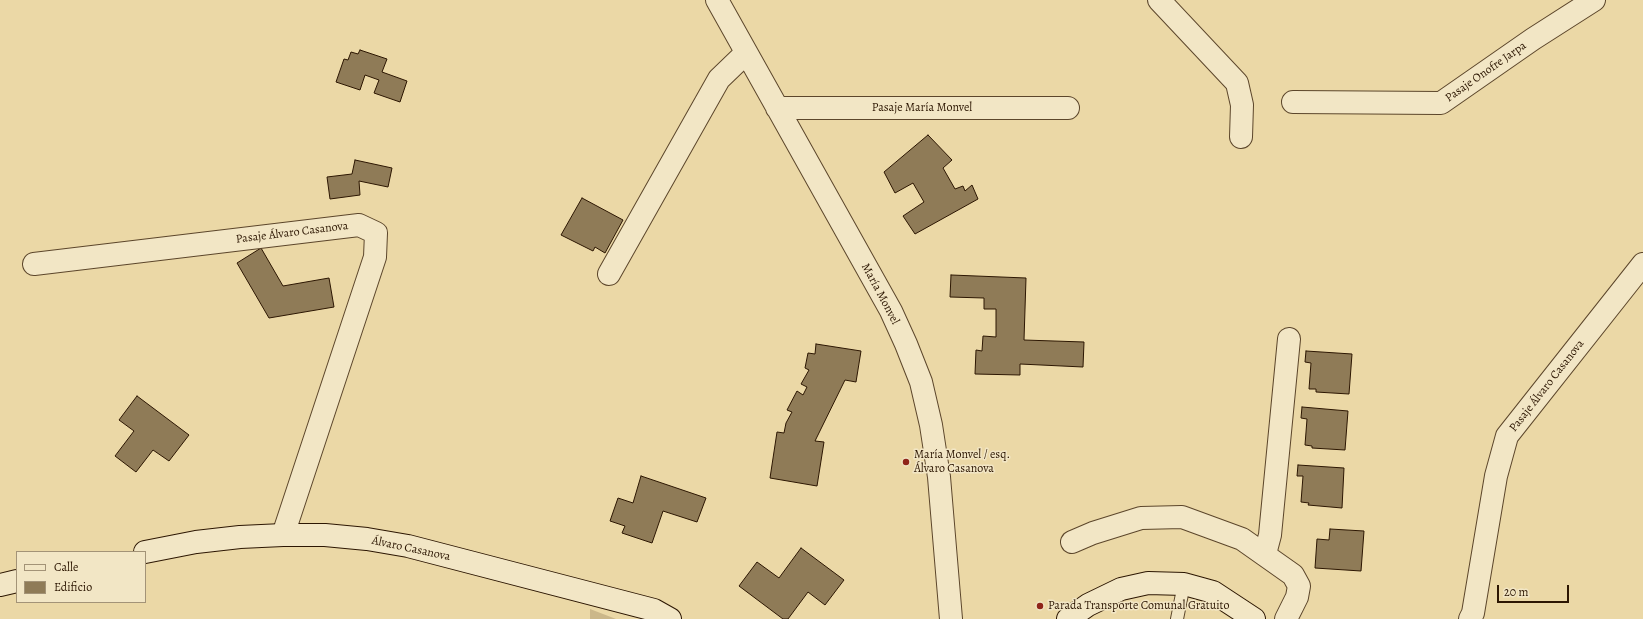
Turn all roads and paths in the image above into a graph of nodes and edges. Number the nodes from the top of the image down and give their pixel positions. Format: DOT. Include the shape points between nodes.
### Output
graph roads {
  1 [pos="717,0"];
  2 [pos="1159,0"];
  3 [pos="1594,0"];
  4 [pos="746,53"];
  5 [pos="1293,102"];
  6 [pos="777,108"];
  7 [pos="1068,108"];
  8 [pos="1241,137"];
  9 [pos="34,264"];
  10 [pos="1643,264"];
  11 [pos="609,274"];
  12 [pos="1289,339"];
  13 [pos="283,534"];
  14 [pos="1072,542"];
  15 [pos="146,552"];
  16 [pos="1265,554"];
  17 [pos="16,582"];
  18 [pos="1184,584"];
  19 [pos="0,585"];
  20 [pos="670,619"];
  21 [pos="951,619"];
  22 [pos="1068,619"];
  23 [pos="1177,619"];
  24 [pos="1254,619"];
  25 [pos="1286,619"];
  26 [pos="1470,619"];
  1 -- 4 [label="street, María Monvel"];
  2 -- 8 [label="street" via="1236,83 1242,105"];
  3 -- 5 [label="street, Pasaje Onofre Jarpa" via="1440,103"];
  4 -- 6 [label="street, María Monvel"];
  4 -- 11 [label="street" via="719,79"];
  6 -- 7 [label="street, Pasaje María Monvel"];
  6 -- 21 [label="street, María Monvel" via="891,311 921,382 939,477"];
  9 -- 13 [label="street, Pasaje Álvaro Casanova" via="359,225 376,233 375,257"];
  10 -- 26 [label="street, Pasaje Álvaro Casanova" via="1507,436 1496,476"];
  12 -- 16 [label="street" via="1270,536"];
  13 -- 15 [label="street, Álvaro Casanova" via="196,542"];
  13 -- 20 [label="street, Álvaro Casanova" via="367,539 408,546 654,610"];
  14 -- 16 [label="street" via="1141,518 1182,517 1242,539"];
  16 -- 25 [label="street" via="1293,575 1299,586 1297,597"];
  17 -- 19 [label="street"];
  18 -- 22 [label="street" via="1148,583 1121,589"];
  18 -- 23 [label="lane"];
  18 -- 24 [label="street" via="1213,592"];
}
